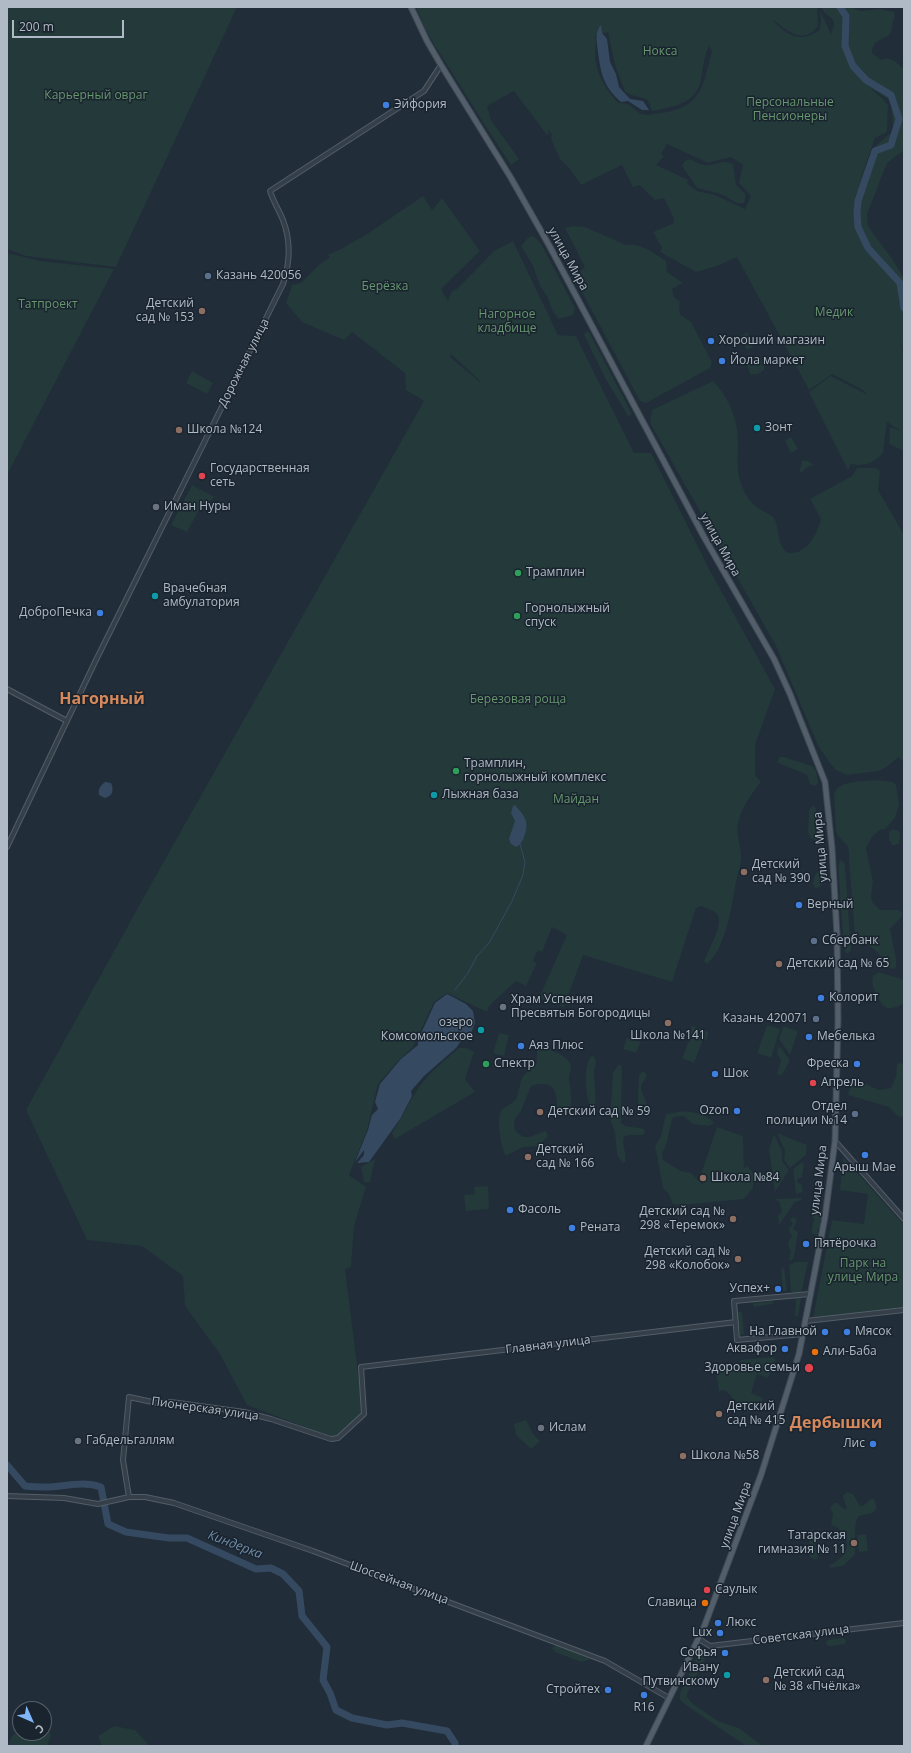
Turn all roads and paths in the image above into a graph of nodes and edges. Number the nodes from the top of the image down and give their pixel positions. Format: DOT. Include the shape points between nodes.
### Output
graph roads {
  1 [pos="411,7"];
  2 [pos="441,65"];
  3 [pos="7,689"];
  4 [pos="67,721"];
  5 [pos="7,847"];
  6 [pos="834,1141"];
  7 [pos="904,1219"];
  8 [pos="810,1294"];
  9 [pos="904,1310"];
  10 [pos="806,1321"];
  11 [pos="736,1322"];
  12 [pos="803,1334"];
  13 [pos="364,1414"];
  14 [pos="7,1496"];
  15 [pos="129,1497"];
  16 [pos="904,1623"];
  17 [pos="699,1639"];
  18 [pos="669,1698"];
  19 [pos="646,1746"];
  1 -- 2 [label="main road, улица Мира"];
  2 -- 4 [label="street, Дорожная улица" via="424,91 270,191 288,240 288,266 283,284"];
  2 -- 6 [label="main road, улица Мира" via="511,178 704,537 774,660 825,782 832,848 838,956"];
  3 -- 4 [label="street"];
  4 -- 5 [label="street"];
  6 -- 7 [label="street"];
  6 -- 8 [label="main road, улица Мира" via="825,1217"];
  8 -- 10 [label="main road, улица Мира"];
  8 -- 11 [label="street" via="734,1301"];
  9 -- 10 [label="street"];
  10 -- 12 [label="main road, улица Мира"];
  11 -- 12 [label="street" via="738,1340"];
  11 -- 13 [label="street, Главная улица" via="360,1367"];
  12 -- 17 [label="main road, улица Мира" via="762,1472"];
  13 -- 15 [label="street, Пионерская улица" via="338,1438 331,1438 244,1412 171,1402 157,1403 129,1397 122,1460"];
  14 -- 15 [label="street, Шоссейная улица" via="64,1498 98,1504"];
  15 -- 18 [label="street, Шоссейная улица" via="145,1497 174,1503 451,1602 605,1661"];
  16 -- 17 [label="street, Советская улица" via="710,1646"];
  17 -- 18 [label="main road, улица Мира"];
  18 -- 19 [label="main road, улица Мира"];
}
